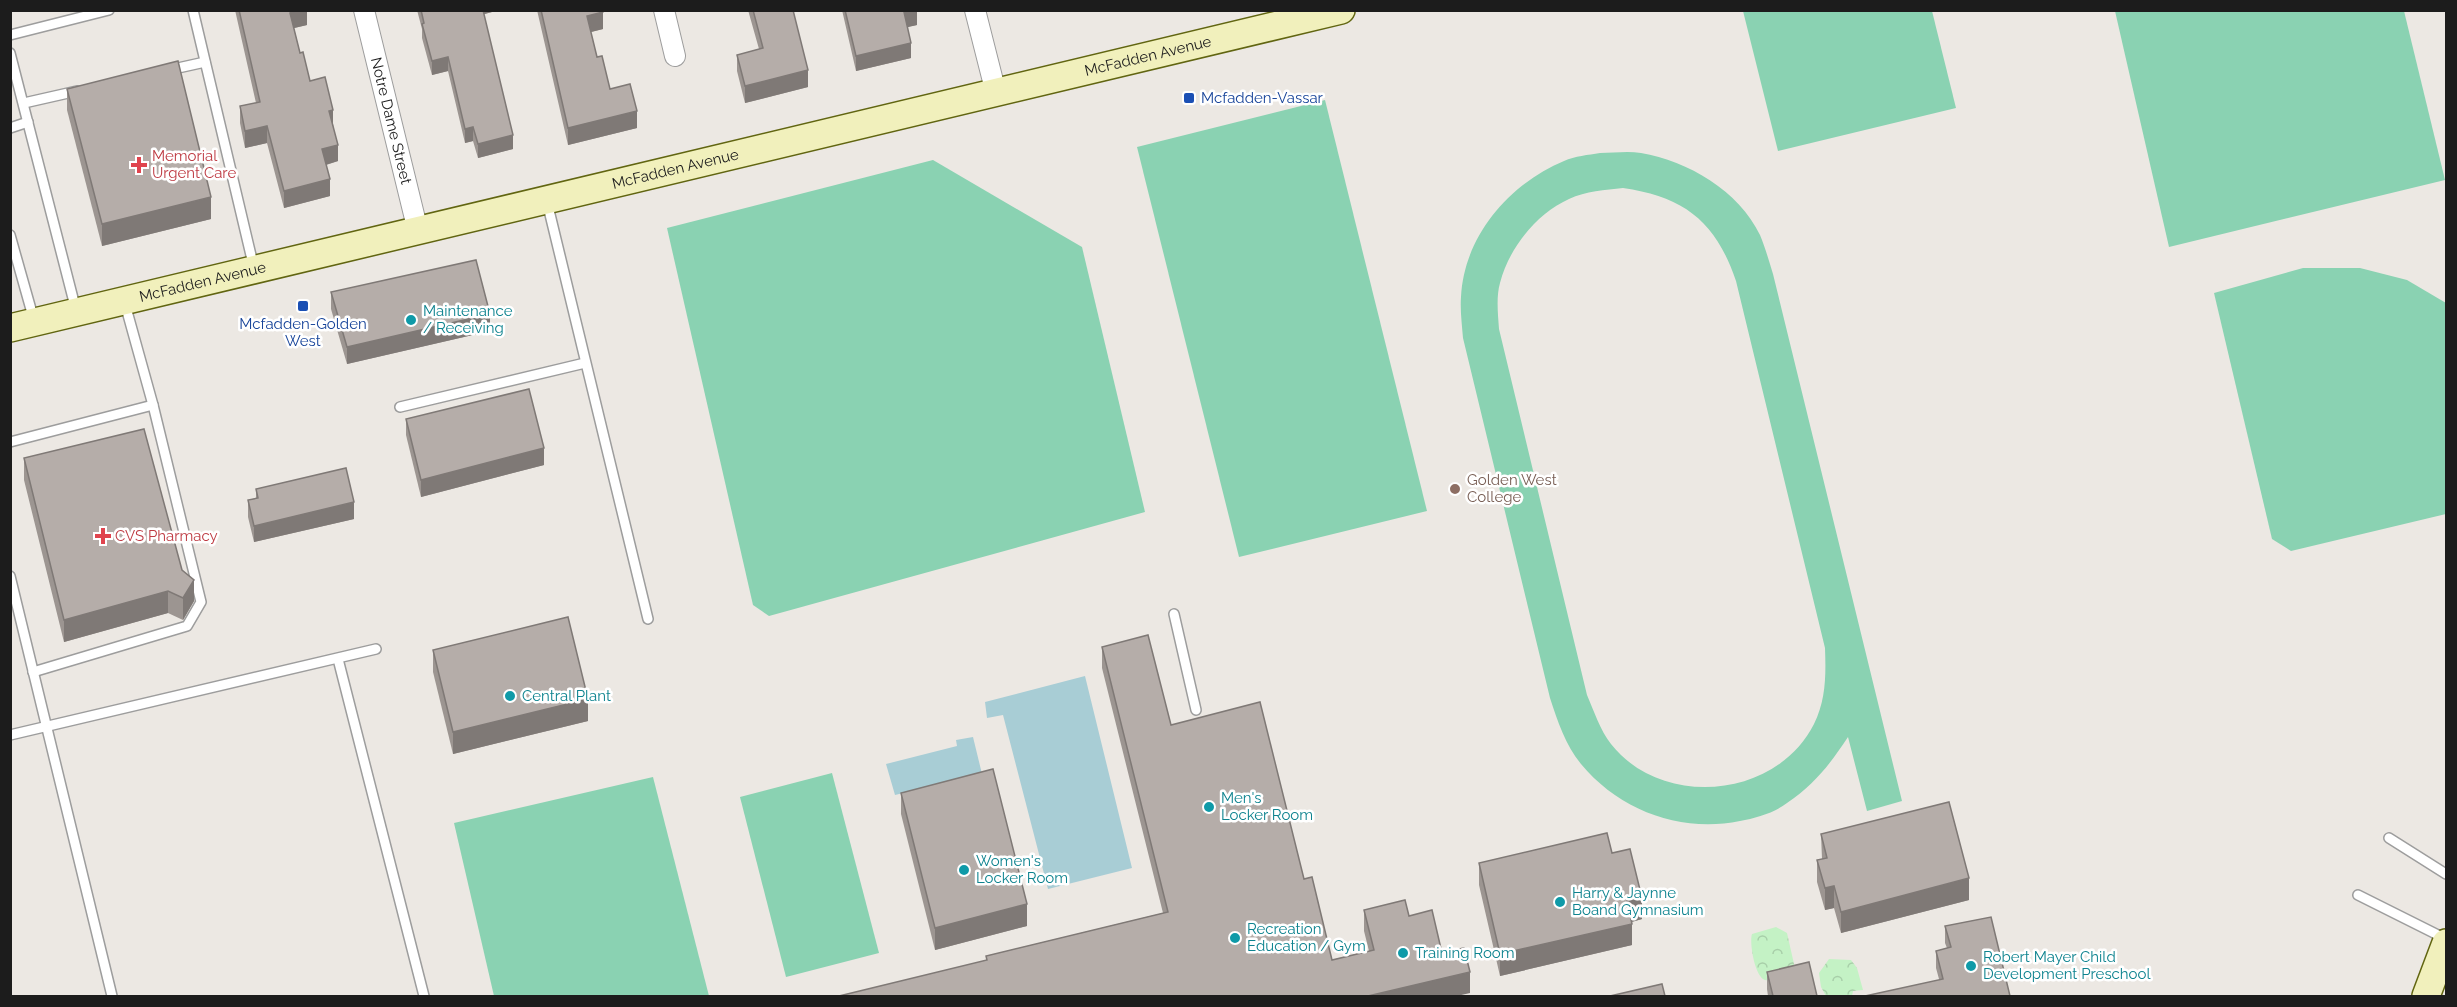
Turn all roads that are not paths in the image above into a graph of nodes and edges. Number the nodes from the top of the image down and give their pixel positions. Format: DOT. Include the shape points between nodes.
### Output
graph roads {
  1 [pos="110,10"];
  2 [pos="193,10"];
  3 [pos="364,10"];
  4 [pos="664,10"];
  5 [pos="975,10"];
  6 [pos="1341,10"];
  7 [pos="10,35"];
  8 [pos="10,54"];
  9 [pos="675,56"];
  10 [pos="205,62"];
  11 [pos="160,72"];
  12 [pos="14,79"];
  13 [pos="92,88"];
  14 [pos="996,93"];
  15 [pos="24,103"];
  16 [pos="28,122"];
  17 [pos="10,128"];
  18 [pos="547,200"];
  19 [pos="418,231"];
  20 [pos="10,236"];
  21 [pos="254,270"];
  22 [pos="124,301"];
  23 [pos="77,313"];
  24 [pos="22,326"];
  25 [pos="585,363"];
  26 [pos="153,405"];
  27 [pos="400,407"];
  28 [pos="10,442"];
  29 [pos="10,576"];
  30 [pos="1174,614"];
  31 [pos="648,620"];
  32 [pos="376,649"];
  33 [pos="338,659"];
  34 [pos="33,672"];
  35 [pos="1196,710"];
  36 [pos="47,727"];
  37 [pos="10,735"];
  38 [pos="2390,838"];
  39 [pos="2446,874"];
  40 [pos="2358,895"];
  41 [pos="2446,939"];
  42 [pos="2446,944"];
  43 [pos="112,996"];
  44 [pos="424,996"];
  45 [pos="2426,996"];
  1 -- 7 [label="lane"];
  2 -- 10 [label="lane"];
  3 -- 19 [label="street, Notre Dame Street"];
  4 -- 9 [label="street"];
  5 -- 14 [label="street"];
  6 -- 14 [label="street, McFadden Avenue"];
  8 -- 12 [label="lane"];
  10 -- 11 [label="lane"];
  10 -- 21 [label="lane"];
  12 -- 15 [label="lane"];
  13 -- 15 [label="lane"];
  14 -- 18 [label="street, McFadden Avenue"];
  15 -- 16 [label="lane"];
  16 -- 17 [label="lane"];
  16 -- 23 [label="lane"];
  18 -- 19 [label="street, McFadden Avenue"];
  18 -- 25 [label="lane"];
  19 -- 21 [label="street, McFadden Avenue"];
  20 -- 24 [label="lane"];
  21 -- 22 [label="street, McFadden Avenue"];
  22 -- 23 [label="street, McFadden Avenue"];
  22 -- 26 [label="lane"];
  23 -- 24 [label="street, McFadden Avenue"];
  25 -- 27 [label="lane"];
  25 -- 31 [label="lane"];
  26 -- 28 [label="lane"];
  26 -- 34 [label="lane" via="201,602 187,626"];
  29 -- 34 [label="lane"];
  30 -- 35 [label="lane"];
  32 -- 33 [label="lane"];
  33 -- 36 [label="lane"];
  33 -- 44 [label="lane"];
  34 -- 36 [label="lane"];
  36 -- 37 [label="lane"];
  36 -- 43 [label="lane"];
  38 -- 39 [label="lane"];
  40 -- 41 [label="lane"];
  42 -- 45 [label="street"];
}
